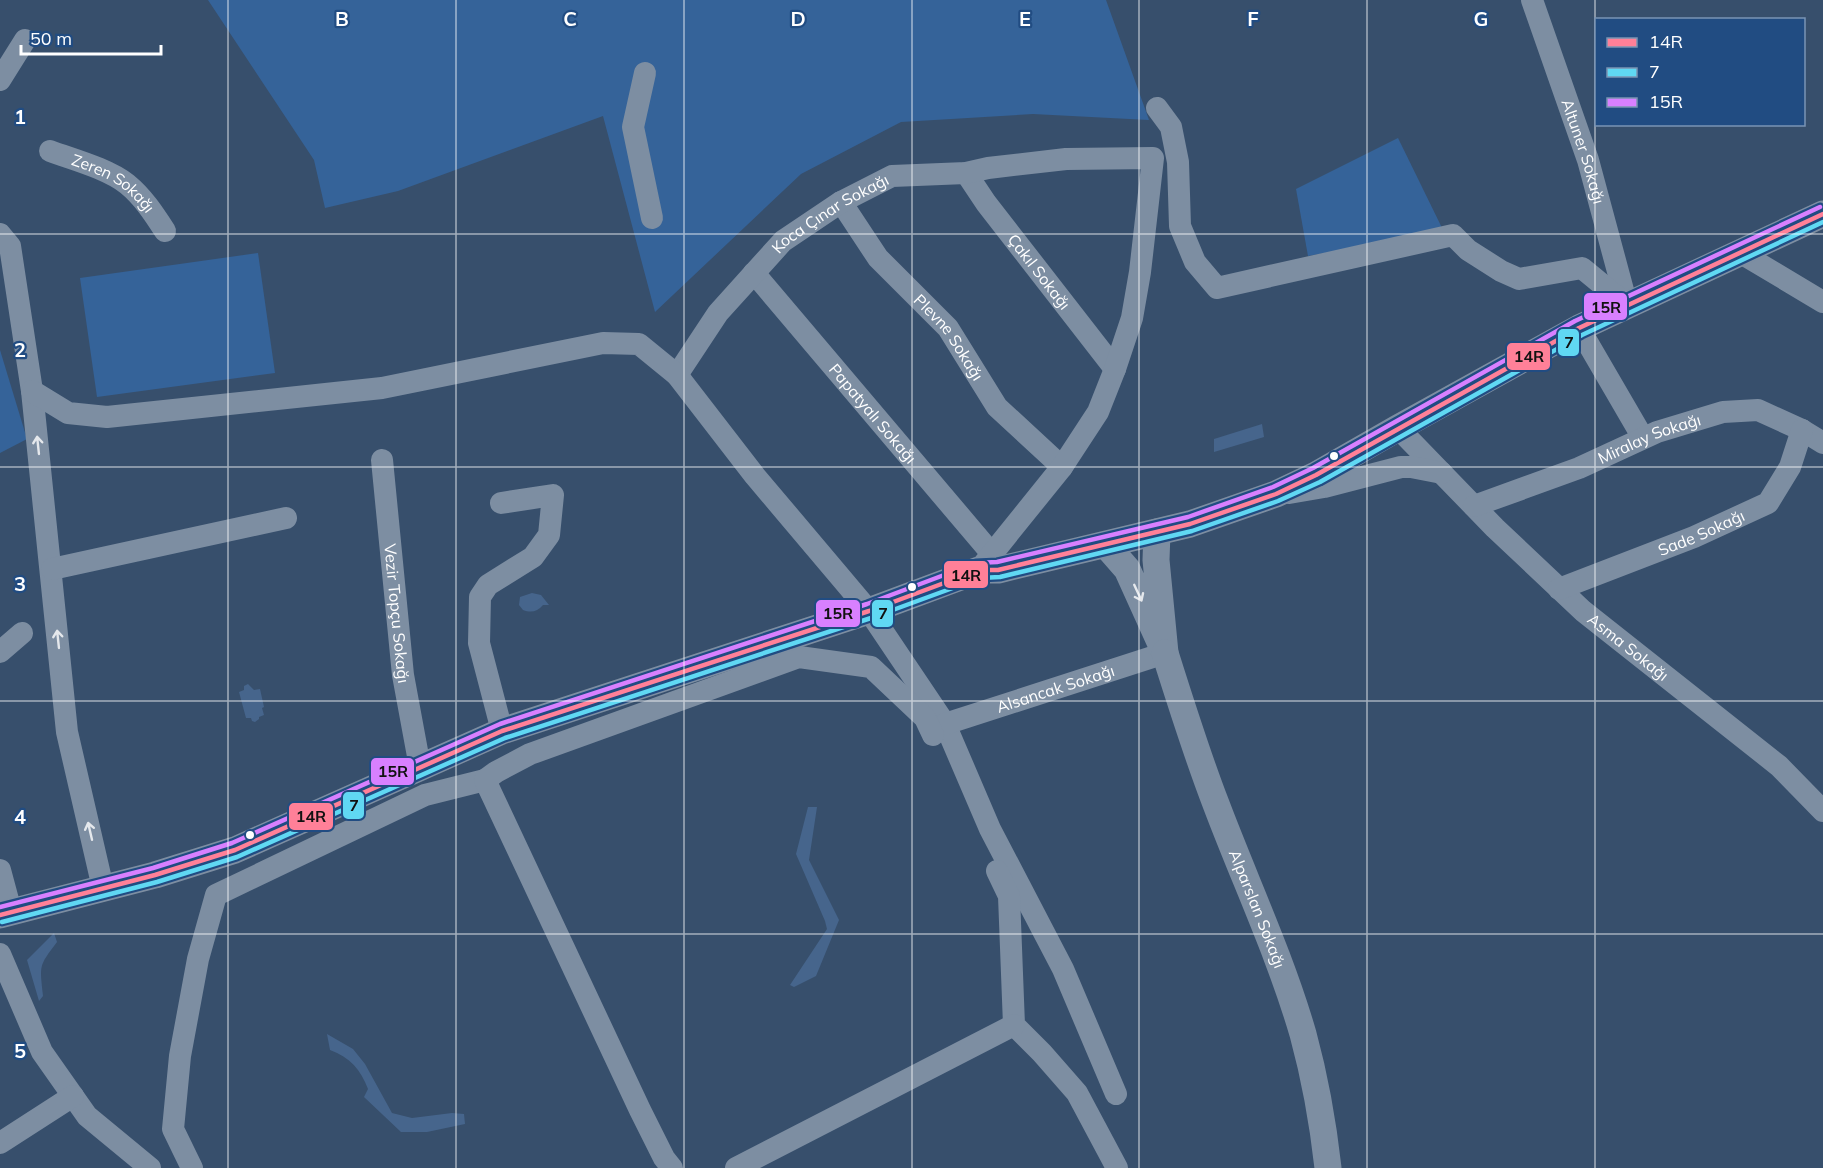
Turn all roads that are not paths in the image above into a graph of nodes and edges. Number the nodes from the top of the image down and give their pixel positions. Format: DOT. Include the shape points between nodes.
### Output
graph roads {
  1 [pos="1532,0"];
  2 [pos="25,40"];
  3 [pos="645,73"];
  4 [pos="0,80"];
  5 [pos="1157,108"];
  6 [pos="50,151"];
  7 [pos="966,173"];
  8 [pos="841,202"];
  9 [pos="1823,214"];
  10 [pos="652,218"];
  11 [pos="165,231"];
  12 [pos="0,234"];
  13 [pos="1741,253"];
  14 [pos="754,273"];
  15 [pos="1823,302"];
  16 [pos="1627,305"];
  17 [pos="1580,328"];
  18 [pos="1115,369"];
  19 [pos="677,375"];
  20 [pos="32,391"];
  21 [pos="1398,428"];
  22 [pos="1802,430"];
  23 [pos="1643,438"];
  24 [pos="1823,443"];
  25 [pos="382,460"];
  26 [pos="1062,467"];
  27 [pos="1442,473"];
  28 [pos="1276,494"];
  29 [pos="501,503"];
  30 [pos="1474,506"];
  31 [pos="286,518"];
  32 [pos="1156,532"];
  33 [pos="1106,544"];
  34 [pos="986,562"];
  35 [pos="52,569"];
  36 [pos="1559,589"];
  37 [pos="869,611"];
  38 [pos="22,633"];
  39 [pos="0,652"];
  40 [pos="1165,653"];
  41 [pos="945,724"];
  42 [pos="502,730"];
  43 [pos="420,767"];
  44 [pos="485,780"];
  45 [pos="1823,811"];
  46 [pos="0,874"];
  47 [pos="103,888"];
  48 [pos="6,913"];
  49 [pos="0,954"];
  50 [pos="1014,1025"];
  51 [pos="1116,1094"];
  52 [pos="73,1096"];
  53 [pos="0,1143"];
  54 [pos="150,1168"];
  55 [pos="192,1168"];
  56 [pos="672,1168"];
  57 [pos="736,1168"];
  58 [pos="1117,1168"];
  59 [pos="1328,1168"];
  1 -- 16 [label="street, Altuner Sokağı" via="1588,160"];
  2 -- 4 [label="street"];
  3 -- 10 [label="street" via="633,127"];
  5 -- 16 [label="street" via="1171,128 1178,162 1180,226 1195,262 1216,288 1453,235 1468,250 1519,279 1582,268"];
  6 -- 11 [label="street, Zeren Sokağı" via="126,183 150,207"];
  7 -- 8 [label="street, Koca Çınar Sokağı" via="892,176"];
  7 -- 18 [label="street, Çakıl Sokağı"];
  7 -- 18 [label="street, Koca Çınar Sokağı" via="1066,159 1153,158 1132,318"];
  8 -- 14 [label="street, Koca Çınar Sokağı" via="783,241"];
  8 -- 26 [label="street, Plevne Sokağı" via="878,258 948,328 997,406"];
  9 -- 13 [label="street"];
  12 -- 20 [label="street" via="10,246"];
  13 -- 15 [label="street"];
  13 -- 16 [label="street"];
  14 -- 19 [label="street, Koca Çınar Sokağı" via="718,313"];
  14 -- 34 [label="street, Papatyalı Sokağı"];
  16 -- 17 [label="street"];
  17 -- 21 [label="street"];
  17 -- 23 [label="street"];
  18 -- 26 [label="street" via="1098,412"];
  19 -- 20 [label="street" via="639,344 603,343 382,388 107,417 68,413"];
  19 -- 37 [label="street" via="755,476"];
  35 -- 20 [label="street, one-way"];
  21 -- 27 [label="street, Asma Sokağı"];
  21 -- 28 [label="street"];
  22 -- 23 [label="street, Miralay Sokağı" via="1758,410 1724,412"];
  22 -- 24 [label="street, Miralay Sokağı"];
  22 -- 36 [label="street, Sade Sokağı" via="1790,467 1768,503 1694,537"];
  23 -- 30 [label="street, Miralay Sokağı" via="1579,468"];
  25 -- 43 [label="street, Vezir Topçu Sokağı" via="403,675"];
  26 -- 34 [label="street"];
  27 -- 28 [label="street" via="1401,467 1313,490"];
  27 -- 30 [label="street, Asma Sokağı"];
  28 -- 32 [label="street"];
  29 -- 42 [label="street" via="553,495 549,535 533,557 488,585 480,597 479,643"];
  30 -- 36 [label="street, Asma Sokağı"];
  31 -- 35 [label="street"];
  32 -- 33 [label="street"];
  32 -- 40 [label="street, Alparslan Sokağı"];
  33 -- 34 [label="street" via="998,570"];
  33 -- 40 [label="street, Alparslan Sokağı, one-way" via="1127,569"];
  34 -- 37 [label="street"];
  47 -- 35 [label="street, one-way" via="67,732"];
  36 -- 45 [label="street, Asma Sokağı" via="1779,766"];
  37 -- 41 [label="street"];
  37 -- 42 [label="street"];
  38 -- 39 [label="street"];
  40 -- 41 [label="street, Alsancak Sokağı"];
  40 -- 59 [label="street, Alparslan Sokağı" via="1215,803 1293,1002 1315,1083"];
  41 -- 51 [label="street" via="990,829 1063,969"];
  42 -- 43 [label="street"];
  43 -- 47 [label="street" via="235,850"];
  44 -- 50 [label="street" via="530,754 799,657 871,667 925,718 1009,896"];
  44 -- 55 [label="street" via="425,795 216,896 198,959 180,1056 173,1129"];
  44 -- 56 [label="street" via="640,1110"];
  46 -- 48 [label="street"];
  47 -- 48 [label="street"];
  49 -- 52 [label="street" via="42,1052"];
  50 -- 57 [label="street"];
  50 -- 58 [label="street" via="1077,1094"];
  52 -- 53 [label="street"];
  52 -- 54 [label="street" via="87,1116"];
}
